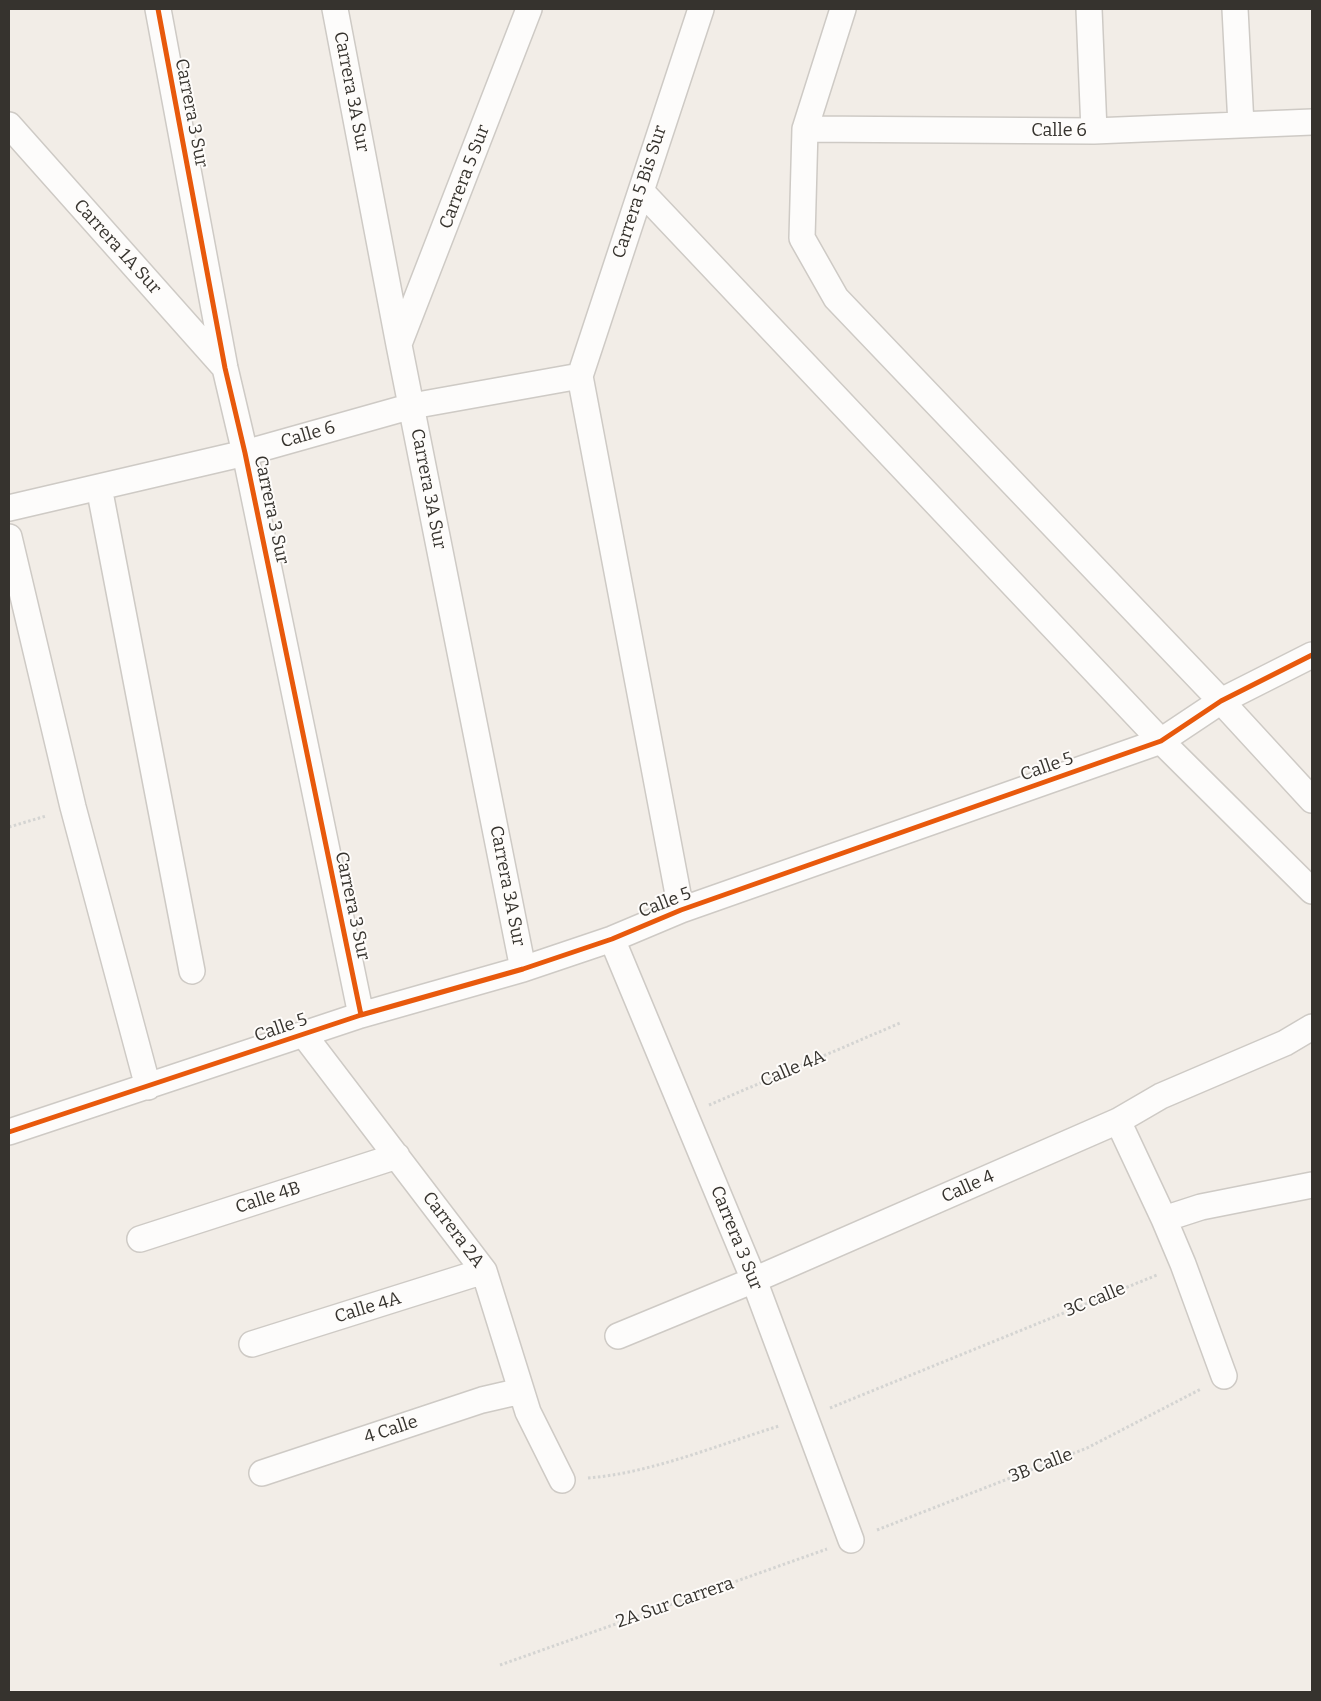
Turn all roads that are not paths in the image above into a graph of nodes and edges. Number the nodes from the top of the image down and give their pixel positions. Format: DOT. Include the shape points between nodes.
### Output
graph roads {
  1 [pos="158,9"];
  2 [pos="335,9"];
  3 [pos="701,9"];
  4 [pos="844,9"];
  5 [pos="1089,9"];
  6 [pos="1235,9"];
  7 [pos="523,15"];
  8 [pos="1312,122"];
  9 [pos="9,125"];
  10 [pos="1241,125"];
  11 [pos="805,129"];
  12 [pos="1094,131"];
  13 [pos="641,191"];
  14 [pos="399,345"];
  15 [pos="225,368"];
  16 [pos="580,376"];
  17 [pos="412,406"];
  18 [pos="245,453"];
  19 [pos="99,487"];
  20 [pos="9,508"];
  21 [pos="9,537"];
  22 [pos="1312,655"];
  23 [pos="1221,702"];
  24 [pos="1160,741"];
  25 [pos="1312,800"];
  26 [pos="1312,891"];
  27 [pos="681,910"];
  28 [pos="612,938"];
  29 [pos="523,969"];
  30 [pos="192,971"];
  31 [pos="361,1016"];
  32 [pos="1312,1027"];
  33 [pos="304,1034"];
  34 [pos="148,1087"];
  35 [pos="1118,1121"];
  36 [pos="9,1132"];
  37 [pos="397,1156"];
  38 [pos="1312,1185"];
  39 [pos="1164,1219"];
  40 [pos="140,1239"];
  41 [pos="484,1271"];
  42 [pos="754,1280"];
  43 [pos="618,1336"];
  44 [pos="252,1344"];
  45 [pos="1224,1376"];
  46 [pos="521,1391"];
  47 [pos="262,1473"];
  48 [pos="562,1480"];
  49 [pos="851,1540"];
  1 -- 15 [label="street, Carrera 3 Sur"];
  2 -- 14 [label="street, Carrera 3A Sur"];
  3 -- 13 [label="street, Carrera 5 Bis Sur"];
  4 -- 11 [label="street"];
  5 -- 12 [label="street"];
  6 -- 10 [label="street"];
  7 -- 14 [label="street, Carrera 5 Sur"];
  8 -- 10 [label="street, Calle 6"];
  9 -- 15 [label="street, Carrera 1A Sur"];
  10 -- 12 [label="street, Calle 6"];
  11 -- 12 [label="street, Calle 6"];
  11 -- 23 [label="street" via="802,238 836,298"];
  13 -- 16 [label="street, Carrera 5 Bis Sur"];
  13 -- 24 [label="street"];
  14 -- 17 [label="street, Carrera 3A Sur"];
  15 -- 18 [label="street, Carrera 3 Sur"];
  16 -- 17 [label="street, Calle 6"];
  16 -- 27 [label="street"];
  17 -- 18 [label="street, Calle 6"];
  17 -- 29 [label="street, Carrera 3A Sur"];
  18 -- 19 [label="street, Calle 6"];
  18 -- 31 [label="street, Carrera 3 Sur"];
  19 -- 20 [label="street, Calle 6"];
  19 -- 30 [label="street"];
  21 -- 34 [label="street" via="73,807"];
  22 -- 23 [label="street, Calle 5"];
  23 -- 24 [label="street, Calle 5"];
  23 -- 25 [label="street"];
  24 -- 26 [label="street"];
  24 -- 27 [label="street, Calle 5"];
  27 -- 28 [label="street, Calle 5"];
  28 -- 29 [label="street, Calle 5"];
  28 -- 42 [label="street, Carrera 3 Sur"];
  29 -- 31 [label="street, Calle 5"];
  31 -- 33 [label="street, Calle 5"];
  32 -- 35 [label="street, Calle 4" via="1285,1043 1161,1096"];
  33 -- 34 [label="street, Calle 5"];
  33 -- 37 [label="street, Carrera 2A"];
  34 -- 36 [label="street, Calle 5"];
  35 -- 39 [label="street"];
  35 -- 42 [label="street, Calle 4"];
  37 -- 40 [label="street, Calle 4B"];
  37 -- 41 [label="street, Carrera 2A"];
  38 -- 39 [label="street" via="1201,1207"];
  39 -- 45 [label="street"];
  41 -- 44 [label="street, Calle 4A"];
  41 -- 46 [label="street, Carrera 2A"];
  42 -- 43 [label="street, Calle 4"];
  42 -- 49 [label="street, Carrera 3 Sur"];
  46 -- 47 [label="street, 4 Calle" via="482,1400"];
  46 -- 48 [label="street, Carrera 2A"];
}
